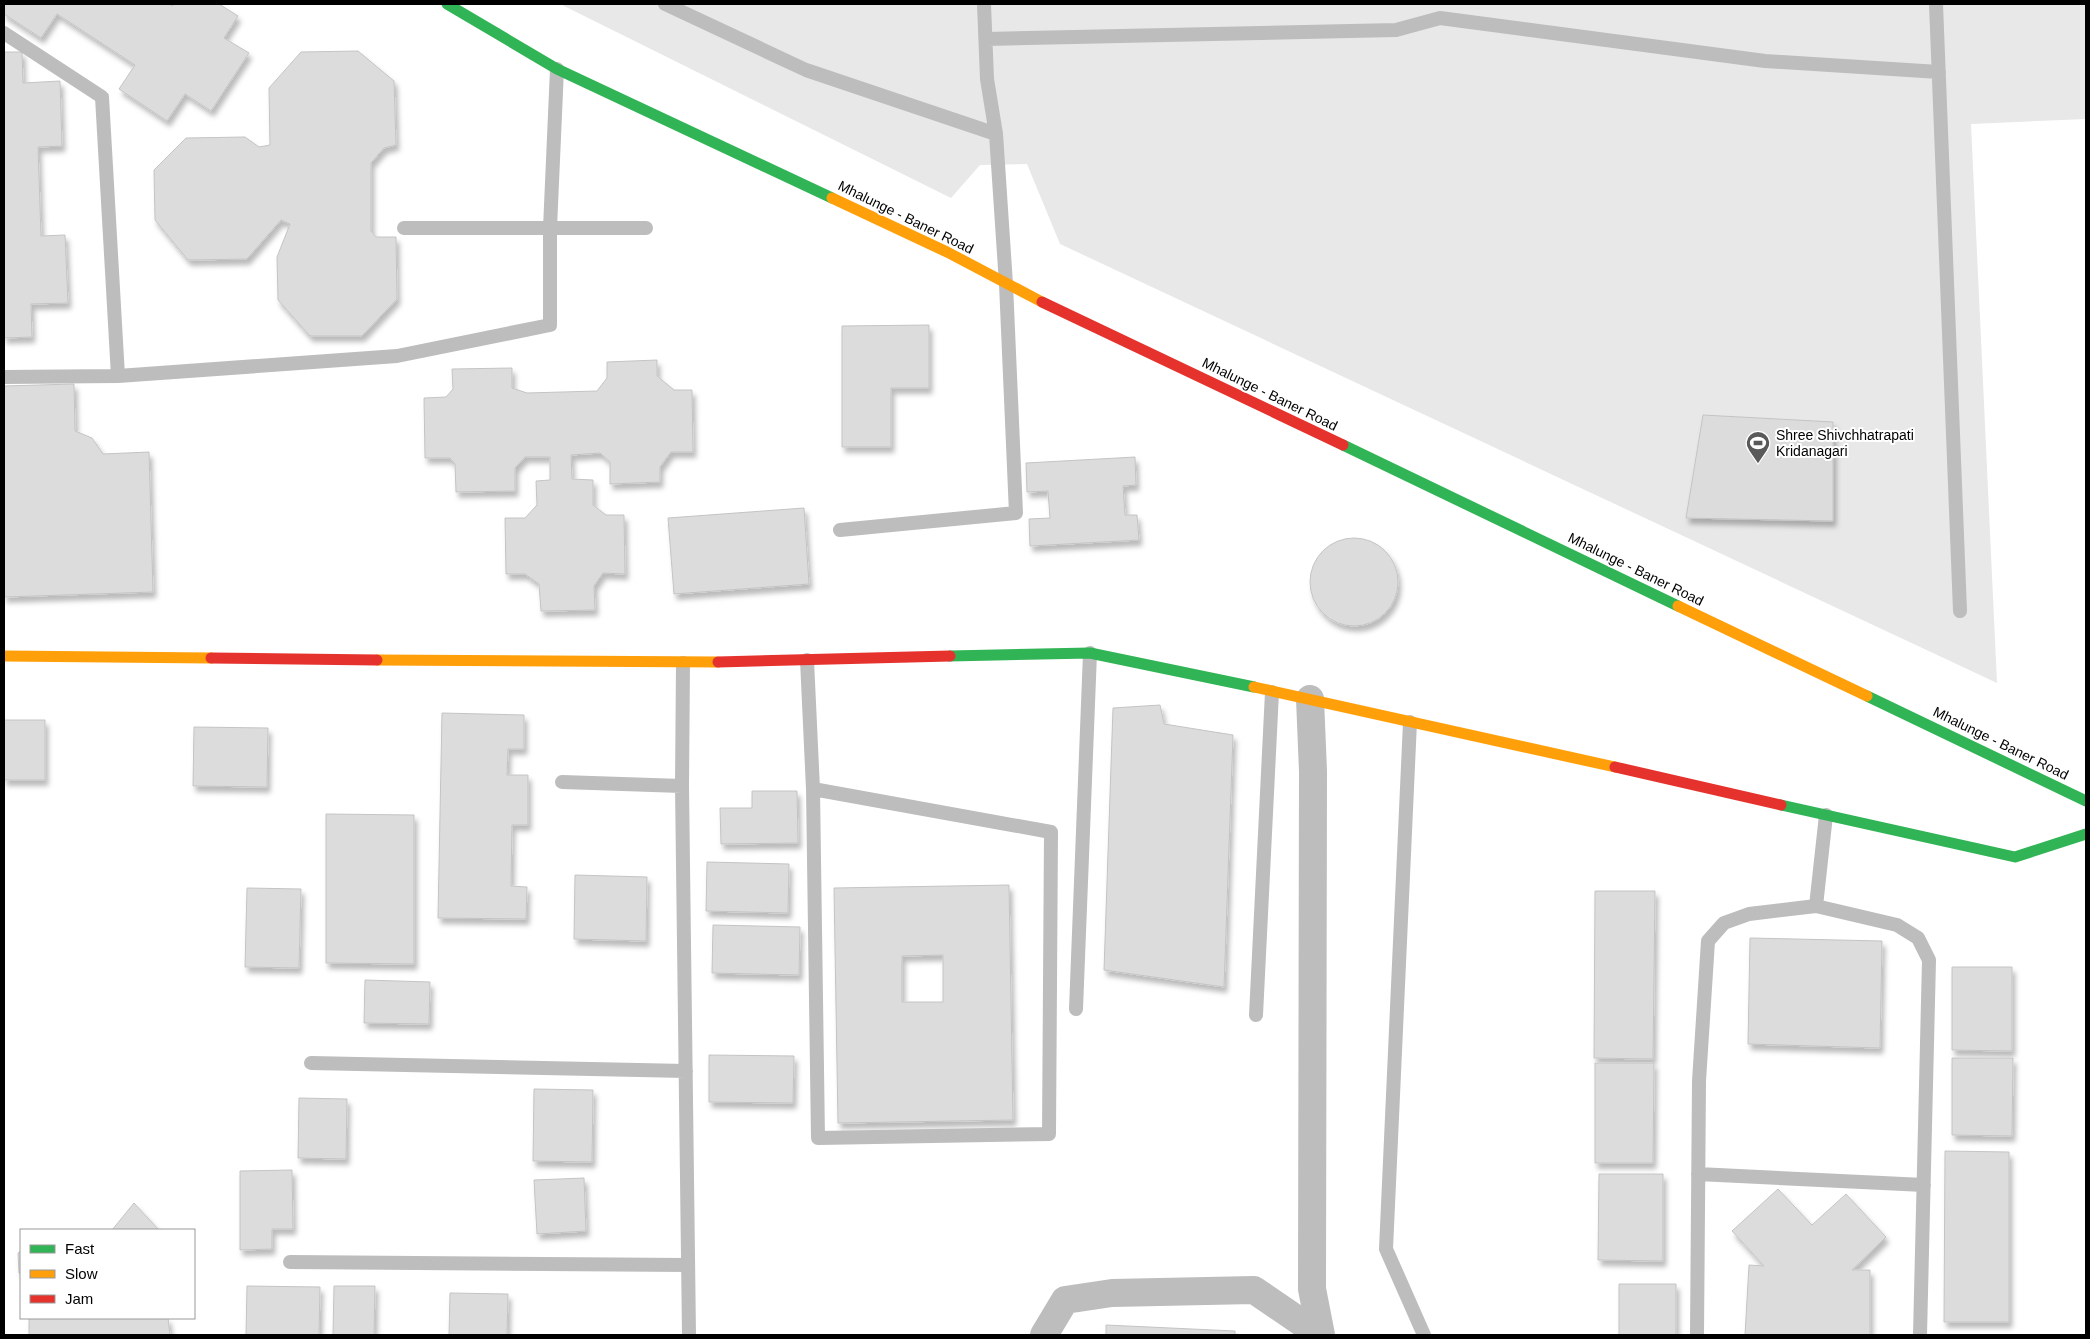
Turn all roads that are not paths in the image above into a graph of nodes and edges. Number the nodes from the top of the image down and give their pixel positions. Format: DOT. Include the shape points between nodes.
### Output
graph roads {
  1 [pos="447,4"];
  2 [pos="665,4"];
  3 [pos="984,4"];
  4 [pos="1936,4"];
  5 [pos="1439,11"];
  6 [pos="4,33"];
  7 [pos="986,39"];
  8 [pos="557,69"];
  9 [pos="1939,72"];
  10 [pos="996,134"];
  11 [pos="404,228"];
  12 [pos="550,228"];
  13 [pos="646,228"];
  14 [pos="1006,284"];
  15 [pos="118,376"];
  16 [pos="4,377"];
  17 [pos="840,530"];
  18 [pos="1960,612"];
  19 [pos="1090,653"];
  20 [pos="4,656"];
  21 [pos="808,660"];
  22 [pos="683,663"];
  23 [pos="1272,692"];
  24 [pos="1310,699"];
  25 [pos="1410,722"];
  26 [pos="562,782"];
  27 [pos="682,786"];
  28 [pos="812,789"];
  29 [pos="2086,801"];
  30 [pos="1826,815"];
  31 [pos="2086,834"];
  32 [pos="1816,906"];
  33 [pos="1076,1009"];
  34 [pos="1256,1014"];
  35 [pos="311,1063"];
  36 [pos="686,1070"];
  37 [pos="1698,1174"];
  38 [pos="1924,1185"];
  39 [pos="290,1262"];
  40 [pos="687,1265"];
  41 [pos="689,1335"];
  42 [pos="1044,1335"];
  43 [pos="1320,1335"];
  44 [pos="1424,1335"];
  45 [pos="1697,1335"];
  46 [pos="1920,1335"];
  1 -- 8 [label="street, Mhalunge - Baner Road"];
  2 -- 10 [label="lane" via="806,70"];
  3 -- 7 [label="lane"];
  4 -- 9 [label="lane"];
  5 -- 7 [label="lane" via="1396,30"];
  5 -- 9 [label="lane" via="1765,60"];
  6 -- 15 [label="lane" via="102,97"];
  7 -- 10 [label="lane" via="987,79"];
  8 -- 12 [label="lane"];
  8 -- 14 [label="street, Mhalunge - Baner Road" via="947,252"];
  9 -- 18 [label="lane"];
  10 -- 14 [label="lane"];
  11 -- 12 [label="lane"];
  12 -- 13 [label="lane"];
  12 -- 15 [label="lane" via="550,325 397,356"];
  14 -- 17 [label="lane" via="1016,513"];
  14 -- 29 [label="street, Mhalunge - Baner Road"];
  15 -- 16 [label="lane"];
  19 -- 21 [label="street"];
  19 -- 23 [label="street"];
  19 -- 33 [label="lane"];
  20 -- 22 [label="street"];
  21 -- 22 [label="street"];
  21 -- 28 [label="lane"];
  22 -- 27 [label="lane"];
  23 -- 24 [label="street"];
  23 -- 34 [label="lane"];
  24 -- 25 [label="street"];
  24 -- 43 [label="street" via="1313,771 1312,1288"];
  25 -- 30 [label="street"];
  25 -- 44 [label="lane" via="1386,1249"];
  26 -- 27 [label="lane"];
  27 -- 36 [label="lane"];
  28 -- 28 [label="lane" via="1051,832 1048,1134 818,1138"];
  30 -- 31 [label="street" via="2014,857"];
  30 -- 32 [label="lane"];
  32 -- 37 [label="lane" via="1749,914 1724,923 1708,942 1699,1081"];
  32 -- 38 [label="lane" via="1896,925 1918,938 1929,960"];
  35 -- 36 [label="lane"];
  36 -- 40 [label="lane"];
  37 -- 38 [label="lane"];
  37 -- 45 [label="lane"];
  38 -- 46 [label="lane"];
  39 -- 40 [label="lane"];
  40 -- 41 [label="lane"];
  42 -- 43 [label="street" via="1065,1300 1112,1293 1254,1290"];
}
